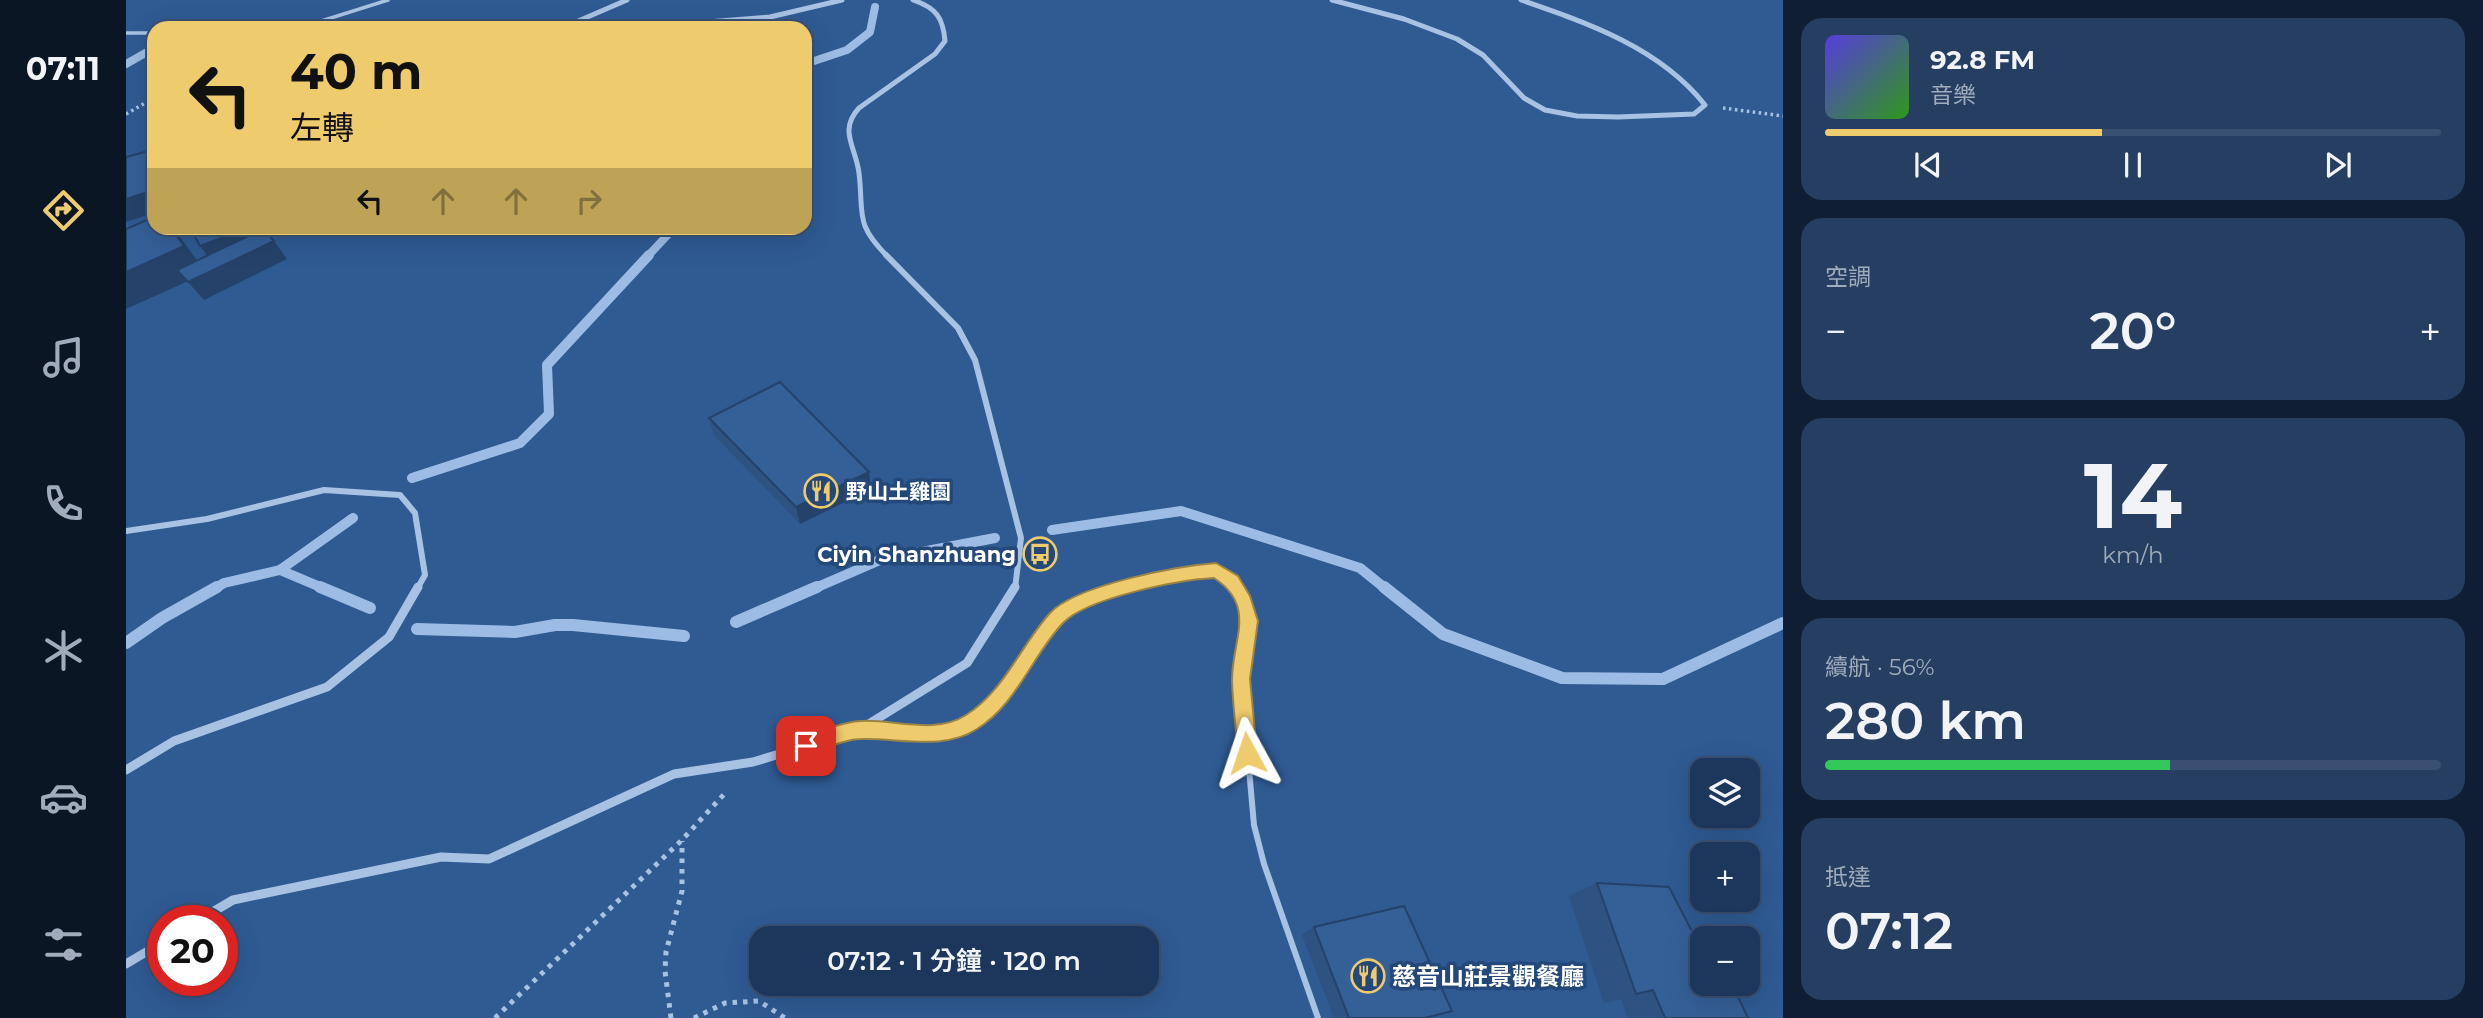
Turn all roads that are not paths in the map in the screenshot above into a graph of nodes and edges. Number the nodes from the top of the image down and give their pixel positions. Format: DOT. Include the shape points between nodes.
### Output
graph roads {
  1 [pos="388,0"];
  2 [pos="627,0"];
  3 [pos="842,0"];
  4 [pos="913,0"];
  5 [pos="1332,0"];
  6 [pos="1521,0"];
  7 [pos="317,21"];
  8 [pos="578,21"];
  9 [pos="712,21"];
  10 [pos="126,33"];
  11 [pos="147,33"];
  12 [pos="126,531"];
  13 [pos="859,730"];
  14 [pos="126,770"];
  15 [pos="224,905"];
  16 [pos="147,952"];
  17 [pos="126,964"];
  18 [pos="1318,1018"];
  1 -- 7 [label="lane"];
  2 -- 8 [label="street"];
  3 -- 9 [label="street" via="770,16"];
  4 -- 13 [label="street" via="927,5 943,21 945,41 935,54 849,119 859,173 860,213 872,241 958,328 975,360 1021,538 1015,590 967,663"];
  5 -- 6 [label="street" via="1426,27 1472,47 1522,98 1546,111 1575,116 1694,114 1705,105 1678,75 1620,39"];
  10 -- 11 [label="lane"];
  12 -- 14 [label="street" via="208,519 324,490 400,495 415,513 425,575 390,636 327,687 174,741"];
  13 -- 15 [label="street" via="753,762 674,774 489,859 428,859"];
  13 -- 18 [label="lane" via="933,734 970,724 1002,695 1057,618 1076,602 1216,570 1232,581 1250,621 1241,679 1254,825"];
  16 -- 17 [label="street"];
}
